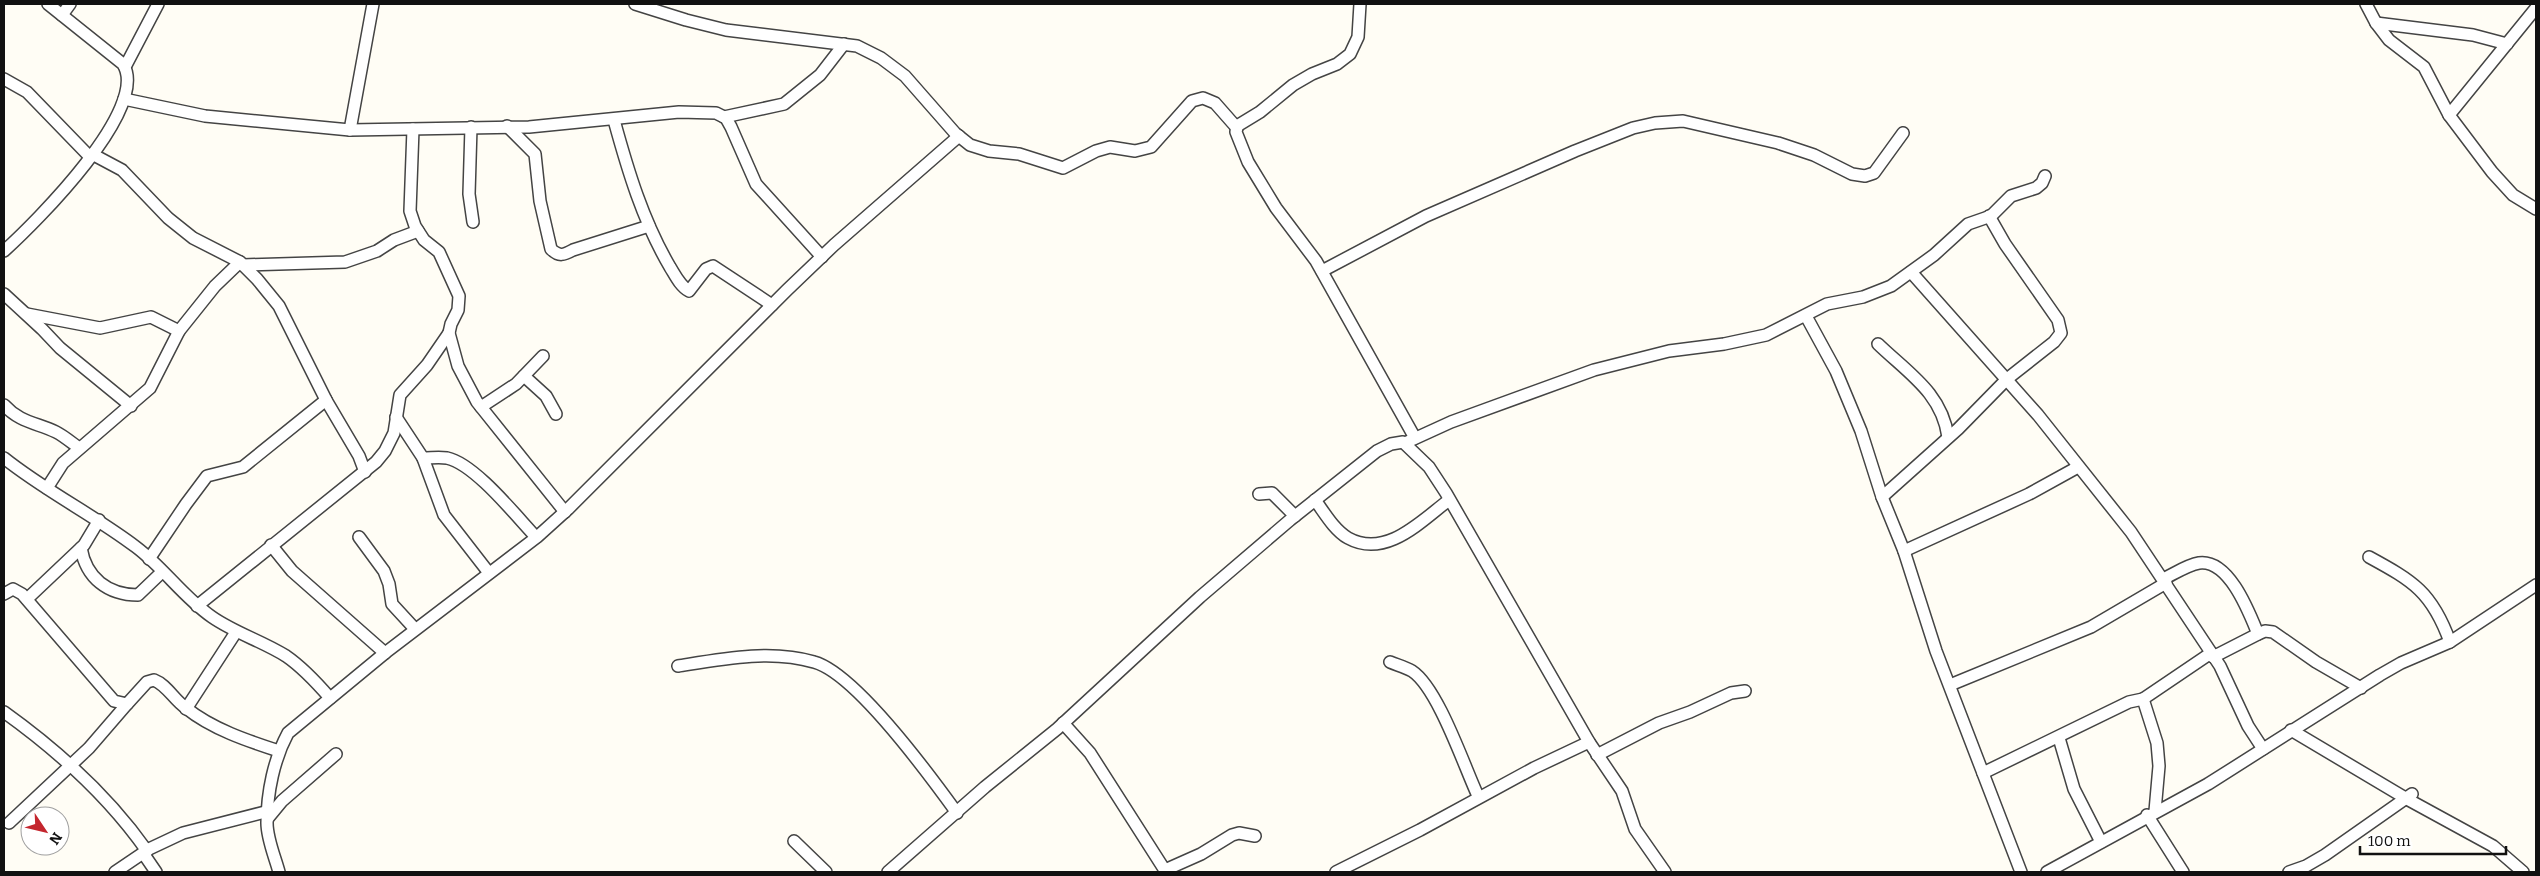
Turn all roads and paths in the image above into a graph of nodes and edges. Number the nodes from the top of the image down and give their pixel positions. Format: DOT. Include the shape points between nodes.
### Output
graph roads {
  1 [pos="48,4"];
  2 [pos="70,4"];
  3 [pos="158,4"];
  4 [pos="374,4"];
  5 [pos="635,4"];
  6 [pos="1360,4"];
  7 [pos="2366,4"];
  8 [pos="2536,8"];
  9 [pos="62,14"];
  10 [pos="2376,23"];
  11 [pos="844,44"];
  12 [pos="2507,44"];
  13 [pos="125,67"];
  14 [pos="4,79"];
  15 [pos="124,99"];
  16 [pos="2449,114"];
  17 [pos="724,117"];
  18 [pos="614,120"];
  19 [pos="507,126"];
  20 [pos="471,127"];
  21 [pos="1237,128"];
  22 [pos="413,129"];
  23 [pos="350,130"];
  24 [pos="1903,133"];
  25 [pos="959,136"];
  26 [pos="91,155"];
  27 [pos="2045,176"];
  28 [pos="2536,210"];
  29 [pos="1989,216"];
  30 [pos="473,222"];
  31 [pos="649,226"];
  32 [pos="418,231"];
  33 [pos="4,251"];
  34 [pos="822,257"];
  35 [pos="241,264"];
  36 [pos="1322,271"];
  37 [pos="1911,272"];
  38 [pos="4,294"];
  39 [pos="772,305"];
  40 [pos="23,313"];
  41 [pos="1806,316"];
  42 [pos="179,331"];
  43 [pos="449,333"];
  44 [pos="1878,344"];
  45 [pos="543,356"];
  46 [pos="524,376"];
  47 [pos="2007,379"];
  48 [pos="326,400"];
  49 [pos="4,405"];
  50 [pos="131,406"];
  51 [pos="481,407"];
  52 [pos="556,414"];
  53 [pos="396,417"];
  54 [pos="1948,437"];
  55 [pos="1410,441"];
  56 [pos="79,448"];
  57 [pos="4,458"];
  58 [pos="423,458"];
  59 [pos="2078,467"];
  60 [pos="365,472"];
  61 [pos="46,488"];
  62 [pos="1259,494"];
  63 [pos="1882,497"];
  64 [pos="1315,500"];
  65 [pos="1449,500"];
  66 [pos="565,512"];
  67 [pos="1294,516"];
  68 [pos="100,520"];
  69 [pos="359,537"];
  70 [pos="536,537"];
  71 [pos="271,545"];
  72 [pos="81,548"];
  73 [pos="1904,551"];
  74 [pos="2369,557"];
  75 [pos="149,559"];
  76 [pos="162,572"];
  77 [pos="489,573"];
  78 [pos="2165,581"];
  79 [pos="2536,585"];
  80 [pos="4,594"];
  81 [pos="27,599"];
  82 [pos="197,606"];
  83 [pos="415,629"];
  84 [pos="236,632"];
  85 [pos="2258,634"];
  86 [pos="2450,642"];
  87 [pos="385,652"];
  88 [pos="2212,655"];
  89 [pos="1390,662"];
  90 [pos="678,666"];
  91 [pos="1950,685"];
  92 [pos="2360,688"];
  93 [pos="1745,691"];
  94 [pos="330,698"];
  95 [pos="2144,698"];
  96 [pos="126,704"];
  97 [pos="186,709"];
  98 [pos="4,712"];
  99 [pos="1063,723"];
  100 [pos="2291,730"];
  101 [pos="2059,738"];
  102 [pos="1589,742"];
  103 [pos="2263,749"];
  104 [pos="279,751"];
  105 [pos="336,754"];
  106 [pos="1597,755"];
  107 [pos="69,765"];
  108 [pos="1983,773"];
  109 [pos="1478,796"];
  110 [pos="2410,797"];
  111 [pos="958,813"];
  112 [pos="2151,813"];
  113 [pos="268,814"];
  114 [pos="9,824"];
  115 [pos="1255,836"];
  116 [pos="794,841"];
  117 [pos="2101,842"];
  118 [pos="145,852"];
  119 [pos="1165,871"];
  120 [pos="116,872"];
  121 [pos="156,872"];
  122 [pos="279,872"];
  123 [pos="826,872"];
  124 [pos="888,872"];
  125 [pos="1336,872"];
  126 [pos="1665,872"];
  127 [pos="2021,872"];
  128 [pos="2047,872"];
  129 [pos="2183,872"];
  130 [pos="2290,872"];
  131 [pos="2523,872"];
  1 -- 9 [label="street"];
  2 -- 9 [label="street"];
  3 -- 13 [label="street"];
  4 -- 23 [label="street"];
  5 -- 11 [label="street" via="726,30"];
  6 -- 21 [label="street" via="1358,37 1350,54 1337,64 1293,85"];
  7 -- 10 [label="street"];
  8 -- 12 [label="street"];
  9 -- 13 [label="street" via="116,56"];
  10 -- 12 [label="street" via="2473,35"];
  10 -- 16 [label="street" via="2389,40 2424,66"];
  11 -- 17 [label="street" via="820,74 784,104"];
  11 -- 25 [label="street" via="857,46 881,58 905,76"];
  12 -- 16 [label="street"];
  13 -- 15 [label="street" via="128,82"];
  14 -- 26 [label="street" via="27,92"];
  15 -- 23 [label="street" via="205,116"];
  15 -- 26 [label="street" via="110,128"];
  16 -- 28 [label="street" via="2492,172 2513,195"];
  17 -- 18 [label="street" via="716,113 679,112"];
  17 -- 34 [label="street" via="756,184"];
  18 -- 19 [label="street"];
  18 -- 31 [label="street" via="636,196"];
  19 -- 20 [label="street"];
  19 -- 31 [label="street" via="535,154 540,202 556,254 564,255"];
  20 -- 22 [label="street"];
  20 -- 30 [label="street" via="469,194"];
  21 -- 25 [label="street" via="1215,103 1203,98 1192,101 1151,147 1136,151 1110,147 1063,168 1019,154 989,151 970,145"];
  21 -- 36 [label="street" via="1248,162 1276,208"];
  22 -- 23 [label="street"];
  22 -- 32 [label="street" via="410,211"];
  24 -- 36 [label="street" via="1874,173 1865,176 1852,174 1814,155 1778,143 1683,121 1655,122 1575,151 1426,216"];
  25 -- 34 [label="street"];
  26 -- 33 [label="street" via="74,179"];
  26 -- 35 [label="street" via="122,170 168,218 193,238"];
  27 -- 29 [label="street" via="2036,188 2011,196"];
  29 -- 37 [label="street" via="1968,224"];
  29 -- 47 [label="street" via="2061,327 2061,333 2054,342"];
  31 -- 39 [label="street" via="685,289 691,289 706,269 713,266"];
  32 -- 35 [label="street" via="345,262"];
  32 -- 43 [label="street" via="439,252 459,296 458,310"];
  34 -- 39 [label="street"];
  35 -- 42 [label="street" via="216,286"];
  35 -- 48 [label="street" via="279,306"];
  36 -- 55 [label="street"];
  37 -- 41 [label="street" via="1891,286 1827,304"];
  37 -- 47 [label="street"];
  38 -- 40 [label="street"];
  39 -- 66 [label="street"];
  40 -- 42 [label="street" via="100,328 150,316"];
  40 -- 50 [label="street" via="95,379"];
  41 -- 55 [label="street" via="1766,335 1662,353 1594,370 1450,422"];
  41 -- 63 [label="street" via="1846,393"];
  42 -- 50 [label="street" via="150,388"];
  43 -- 51 [label="street" via="458,366"];
  43 -- 53 [label="street" via="427,366 400,395"];
  44 -- 54 [label="street" via="1936,400"];
  45 -- 46 [label="street"];
  46 -- 51 [label="street"];
  46 -- 52 [label="street" via="546,396"];
  47 -- 54 [label="street"];
  47 -- 59 [label="street"];
  48 -- 60 [label="street"];
  48 -- 75 [label="street" via="243,467 207,476"];
  49 -- 56 [label="street" via="23,420 57,432"];
  50 -- 56 [label="street"];
  51 -- 66 [label="street"];
  53 -- 58 [label="street"];
  53 -- 60 [label="street" via="394,433 386,451"];
  54 -- 63 [label="street"];
  55 -- 64 [label="street" via="1391,444 1377,451"];
  55 -- 65 [label="street"];
  56 -- 61 [label="street" via="63,463"];
  57 -- 61 [label="street"];
  58 -- 70 [label="street" via="446,458 466,466"];
  58 -- 77 [label="street" via="444,515"];
  59 -- 73 [label="street" via="2029,494"];
  59 -- 78 [label="street" via="2131,532"];
  60 -- 71 [label="street"];
  61 -- 68 [label="street"];
  62 -- 67 [label="street" via="1272,493"];
  63 -- 73 [label="street"];
  64 -- 65 [label="street" via="1346,537 1361,543 1378,544 1393,541"];
  64 -- 67 [label="street"];
  65 -- 102 [label="street"];
  66 -- 70 [label="street"];
  67 -- 99 [label="street" via="1192,604"];
  68 -- 72 [label="street"];
  68 -- 75 [label="street"];
  69 -- 83 [label="street" via="384,571 392,604"];
  70 -- 77 [label="street"];
  71 -- 82 [label="street"];
  71 -- 87 [label="street" via="323,601"];
  72 -- 76 [label="street" via="87,570 96,580 124,595 138,595"];
  72 -- 81 [label="street"];
  73 -- 91 [label="street"];
  74 -- 86 [label="street" via="2418,587 2432,605"];
  75 -- 76 [label="street"];
  76 -- 82 [label="street"];
  77 -- 83 [label="street"];
  78 -- 85 [label="street" via="2198,563 2218,567 2227,574"];
  78 -- 88 [label="street"];
  78 -- 91 [label="street" via="2091,627"];
  79 -- 86 [label="street"];
  80 -- 81 [label="street" via="13,590"];
  81 -- 96 [label="street" via="114,701"];
  82 -- 84 [label="street"];
  83 -- 87 [label="street"];
  84 -- 94 [label="street" via="292,661"];
  84 -- 97 [label="street"];
  85 -- 88 [label="street"];
  85 -- 92 [label="street" via="2273,632"];
  86 -- 92 [label="street" via="2401,663"];
  87 -- 94 [label="street"];
  88 -- 95 [label="street"];
  88 -- 103 [label="street"];
  89 -- 109 [label="street" via="1412,671 1429,692 1450,730"];
  90 -- 111 [label="street" via="754,656 788,656 816,662 834,673 878,714"];
  91 -- 108 [label="street"];
  92 -- 100 [label="street"];
  93 -- 106 [label="street" via="1731,693 1659,723"];
  94 -- 104 [label="street" via="288,733"];
  95 -- 101 [label="street" via="2128,702"];
  95 -- 112 [label="street" via="2157,743 2159,766"];
  96 -- 97 [label="street" via="147,682 154,680"];
  96 -- 107 [label="street" via="109,726"];
  97 -- 104 [label="street" via="248,741"];
  98 -- 107 [label="street"];
  99 -- 111 [label="street"];
  99 -- 119 [label="street" via="1090,753"];
  100 -- 103 [label="street"];
  100 -- 110 [label="street"];
  101 -- 108 [label="street"];
  101 -- 117 [label="street" via="2074,789"];
  102 -- 106 [label="street"];
  102 -- 109 [label="street"];
  103 -- 112 [label="street" via="2208,784"];
  104 -- 113 [label="street"];
  105 -- 113 [label="street"];
  106 -- 126 [label="street" via="1622,791 1635,829"];
  107 -- 114 [label="street"];
  107 -- 118 [label="street" via="132,830"];
  108 -- 127 [label="street"];
  109 -- 125 [label="street" via="1420,830"];
  110 -- 130 [label="street" via="2325,855"];
  110 -- 131 [label="street" via="2493,846"];
  111 -- 124 [label="street"];
  112 -- 117 [label="street"];
  112 -- 129 [label="street"];
  113 -- 118 [label="street" via="183,833"];
  113 -- 122 [label="street" via="267,824"];
  115 -- 119 [label="street" via="1239,833"];
  116 -- 123 [label="street"];
  117 -- 128 [label="street"];
  118 -- 120 [label="street"];
  118 -- 121 [label="street"];
}
